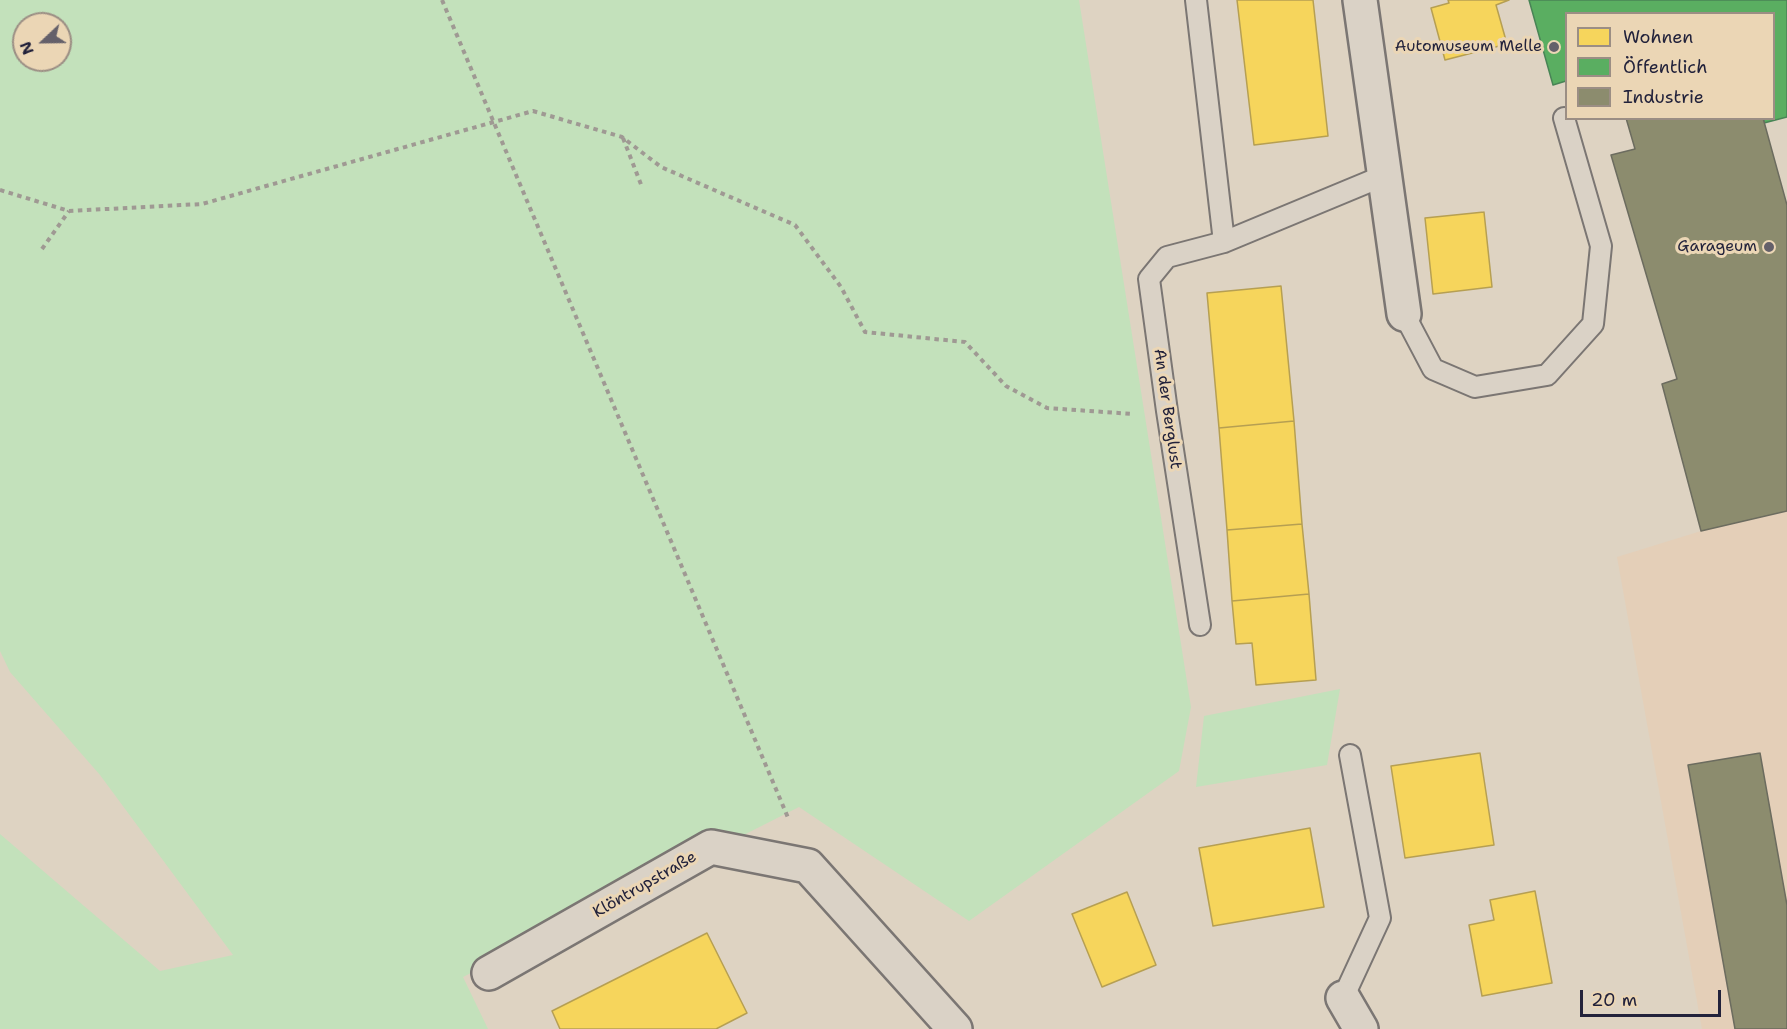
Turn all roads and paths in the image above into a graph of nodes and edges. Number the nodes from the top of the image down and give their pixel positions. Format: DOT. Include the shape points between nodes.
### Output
graph roads {
  1 [pos="442,0"];
  2 [pos="1196,0"];
  3 [pos="1360,0"];
  4 [pos="1564,118"];
  5 [pos="494,122"];
  6 [pos="622,137"];
  7 [pos="1383,176"];
  8 [pos="642,187"];
  9 [pos="0,190"];
  10 [pos="69,211"];
  11 [pos="1224,242"];
  12 [pos="42,249"];
  13 [pos="1404,314"];
  14 [pos="1167,411"];
  15 [pos="1200,625"];
  16 [pos="1350,755"];
  17 [pos="808,866"];
  18 [pos="489,973"];
  19 [pos="1342,998"];
  20 [pos="955,1029"];
  21 [pos="1361,1029"];
  1 -- 5 [label="path"];
  2 -- 11 [label="lane"];
  3 -- 7 [label="street"];
  4 -- 13 [label="lane" via="1601,246 1593,324 1547,375 1475,387 1433,369"];
  5 -- 6 [label="path" via="533,111"];
  5 -- 10 [label="path" via="202,204"];
  5 -- 17 [label="path"];
  6 -- 8 [label="path"];
  6 -- 14 [label="path" via="661,167 795,225 841,287 865,332 964,342 1006,386 1047,408 1149,415"];
  7 -- 11 [label="lane, An der Berglust"];
  7 -- 13 [label="street"];
  9 -- 10 [label="path"];
  10 -- 12 [label="path"];
  11 -- 14 [label="lane, An der Berglust" via="1167,257 1149,279"];
  14 -- 15 [label="lane, An der Berglust"];
  16 -- 19 [label="lane" via="1380,918"];
  17 -- 18 [label="street, Klöntrupstraße" via="711,847"];
  17 -- 20 [label="street"];
  19 -- 21 [label="street"];
}
